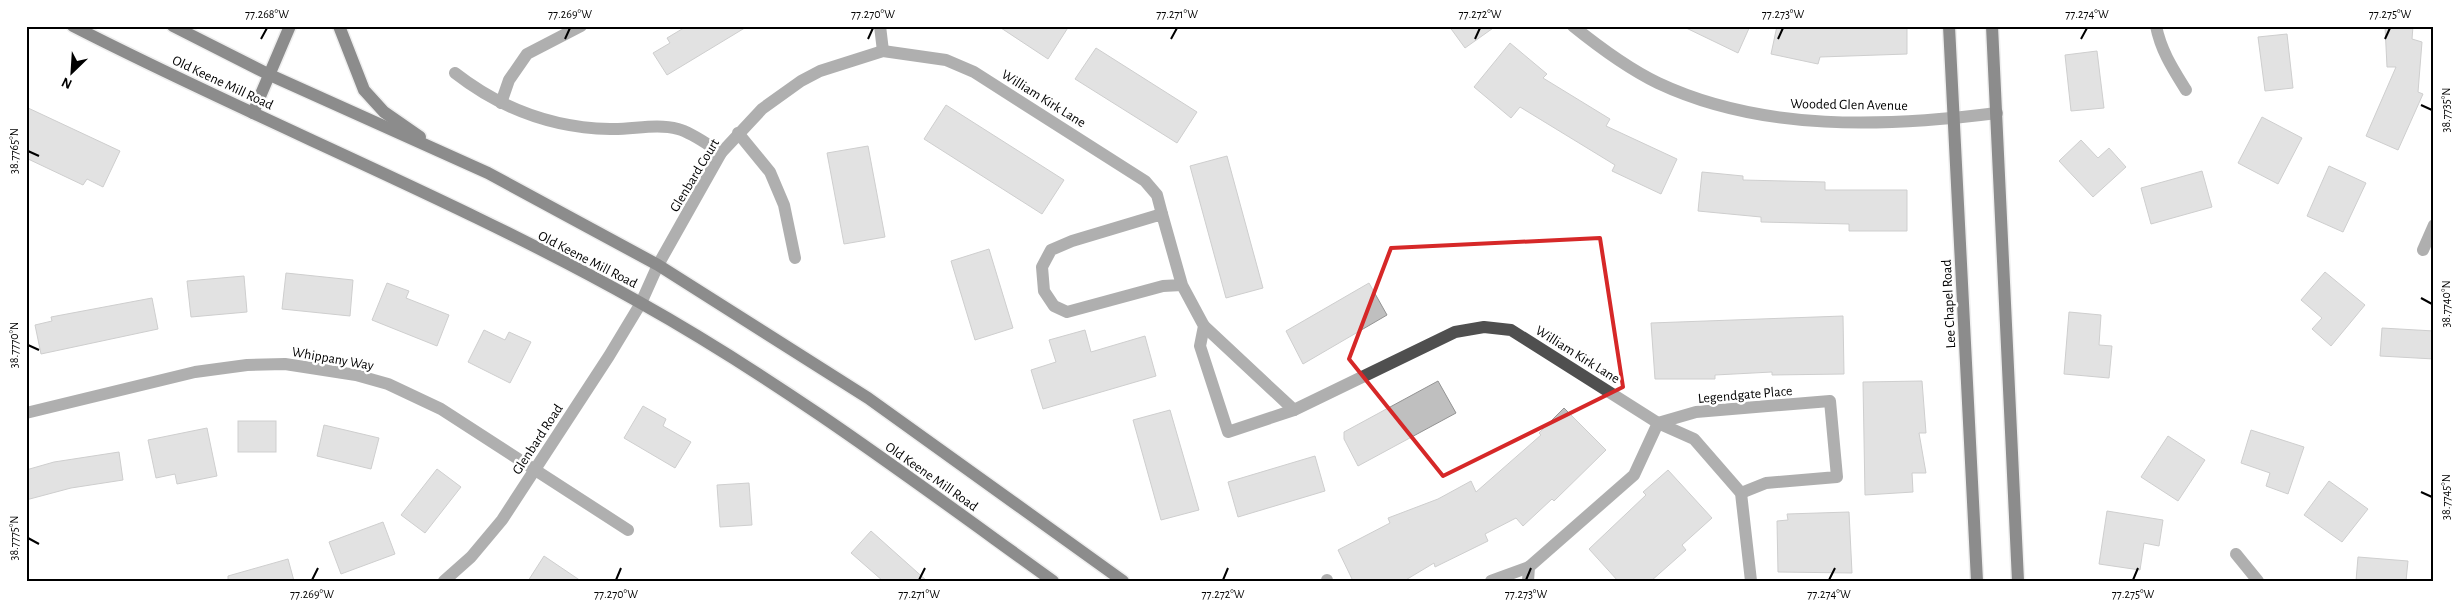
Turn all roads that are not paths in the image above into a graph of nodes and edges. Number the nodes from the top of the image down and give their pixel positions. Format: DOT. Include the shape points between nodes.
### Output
graph roads {
  1 [pos="73,26"];
  2 [pos="172,26"];
  3 [pos="290,26"];
  4 [pos="339,26"];
  5 [pos="581,26"];
  6 [pos="880,26"];
  7 [pos="1572,26"];
  8 [pos="1949,26"];
  9 [pos="1992,26"];
  10 [pos="2156,26"];
  11 [pos="882,51"];
  12 [pos="455,73"];
  13 [pos="270,75"];
  14 [pos="2186,90"];
  15 [pos="501,103"];
  16 [pos="253,113"];
  17 [pos="1997,113"];
  18 [pos="1955,118"];
  19 [pos="738,134"];
  20 [pos="721,153"];
  21 [pos="450,156"];
  22 [pos="1162,214"];
  23 [pos="2434,225"];
  24 [pos="2423,250"];
  25 [pos="795,258"];
  26 [pos="658,266"];
  27 [pos="1182,284"];
  28 [pos="641,303"];
  29 [pos="1204,326"];
  30 [pos="1294,410"];
  31 [pos="26,413"];
  32 [pos="1658,423"];
  33 [pos="535,469"];
  34 [pos="1741,493"];
  35 [pos="628,530"];
  36 [pos="2236,554"];
  37 [pos="1529,567"];
  38 [pos="444,581"];
  39 [pos="1053,581"];
  40 [pos="1123,581"];
  41 [pos="1491,581"];
  42 [pos="1528,581"];
  43 [pos="1751,581"];
  44 [pos="1977,581"];
  45 [pos="2018,581"];
  46 [pos="2258,581"];
  1 -- 16 [label="main road, Old Keene Mill Road"];
  2 -- 13 [label="main road, Old Keene Mill Road"];
  3 -- 13 [label="main road"];
  4 -- 21 [label="main road" via="364,90 384,112"];
  5 -- 15 [label="street" via="527,54 510,80"];
  6 -- 11 [label="street"];
  7 -- 18 [label="street, Wooded Glen Avenue" via="1605,52 1657,82 1740,111 1796,120"];
  8 -- 18 [label="main road, Lee Chapel Road"];
  9 -- 17 [label="main road"];
  10 -- 14 [label="street" via="2166,57"];
  11 -- 19 [label="street, Glenbard Court" via="820,71 801,81 762,109"];
  11 -- 22 [label="street, William Kirk Lane" via="946,60 974,72 1145,180 1157,195"];
  12 -- 15 [label="street" via="478,91"];
  13 -- 16 [label="main road"];
  13 -- 21 [label="main road, Old Keene Mill Road"];
  15 -- 20 [label="street" via="554,123 609,129 679,129"];
  16 -- 28 [label="main road, Old Keene Mill Road" via="552,256"];
  17 -- 18 [label="street, Wooded Glen Avenue"];
  17 -- 45 [label="main road"];
  18 -- 44 [label="main road, Lee Chapel Road"];
  19 -- 20 [label="street, Glenbard Court"];
  19 -- 25 [label="street" via="770,172 784,206"];
  20 -- 26 [label="street, Glenbard Court"];
  21 -- 26 [label="main road, Old Keene Mill Road" via="488,172"];
  22 -- 27 [label="street, William Kirk Lane"];
  22 -- 27 [label="street" via="1051,250 1042,267 1044,291 1054,306 1067,312 1163,286"];
  23 -- 24 [label="street"];
  26 -- 28 [label="street, Glenbard Court"];
  26 -- 40 [label="main road, Old Keene Mill Road" via="868,398"];
  27 -- 29 [label="street, William Kirk Lane"];
  28 -- 33 [label="street, Glenbard Road"];
  28 -- 39 [label="main road, Old Keene Mill Road" via="753,372 894,466"];
  29 -- 30 [label="street, William Kirk Lane"];
  29 -- 30 [label="street, William Kirk Lane" via="1200,346 1228,432"];
  30 -- 32 [label="street, William Kirk Lane" via="1432,341 1455,332 1484,327 1511,330"];
  31 -- 33 [label="street, Whippany Way" via="195,372 247,365 314,367 388,384 441,409"];
  32 -- 34 [label="street, William Kirk Lane" via="1694,439"];
  32 -- 34 [label="street, Legendgate Place" via="1696,412 1830,402 1837,477 1766,483"];
  32 -- 37 [label="street" via="1634,475"];
  33 -- 35 [label="street, Whippany Way"];
  33 -- 38 [label="street, Glenbard Road" via="502,520 471,557"];
  34 -- 43 [label="street"];
  36 -- 46 [label="street"];
  37 -- 41 [label="street"];
  37 -- 42 [label="street"];
}
